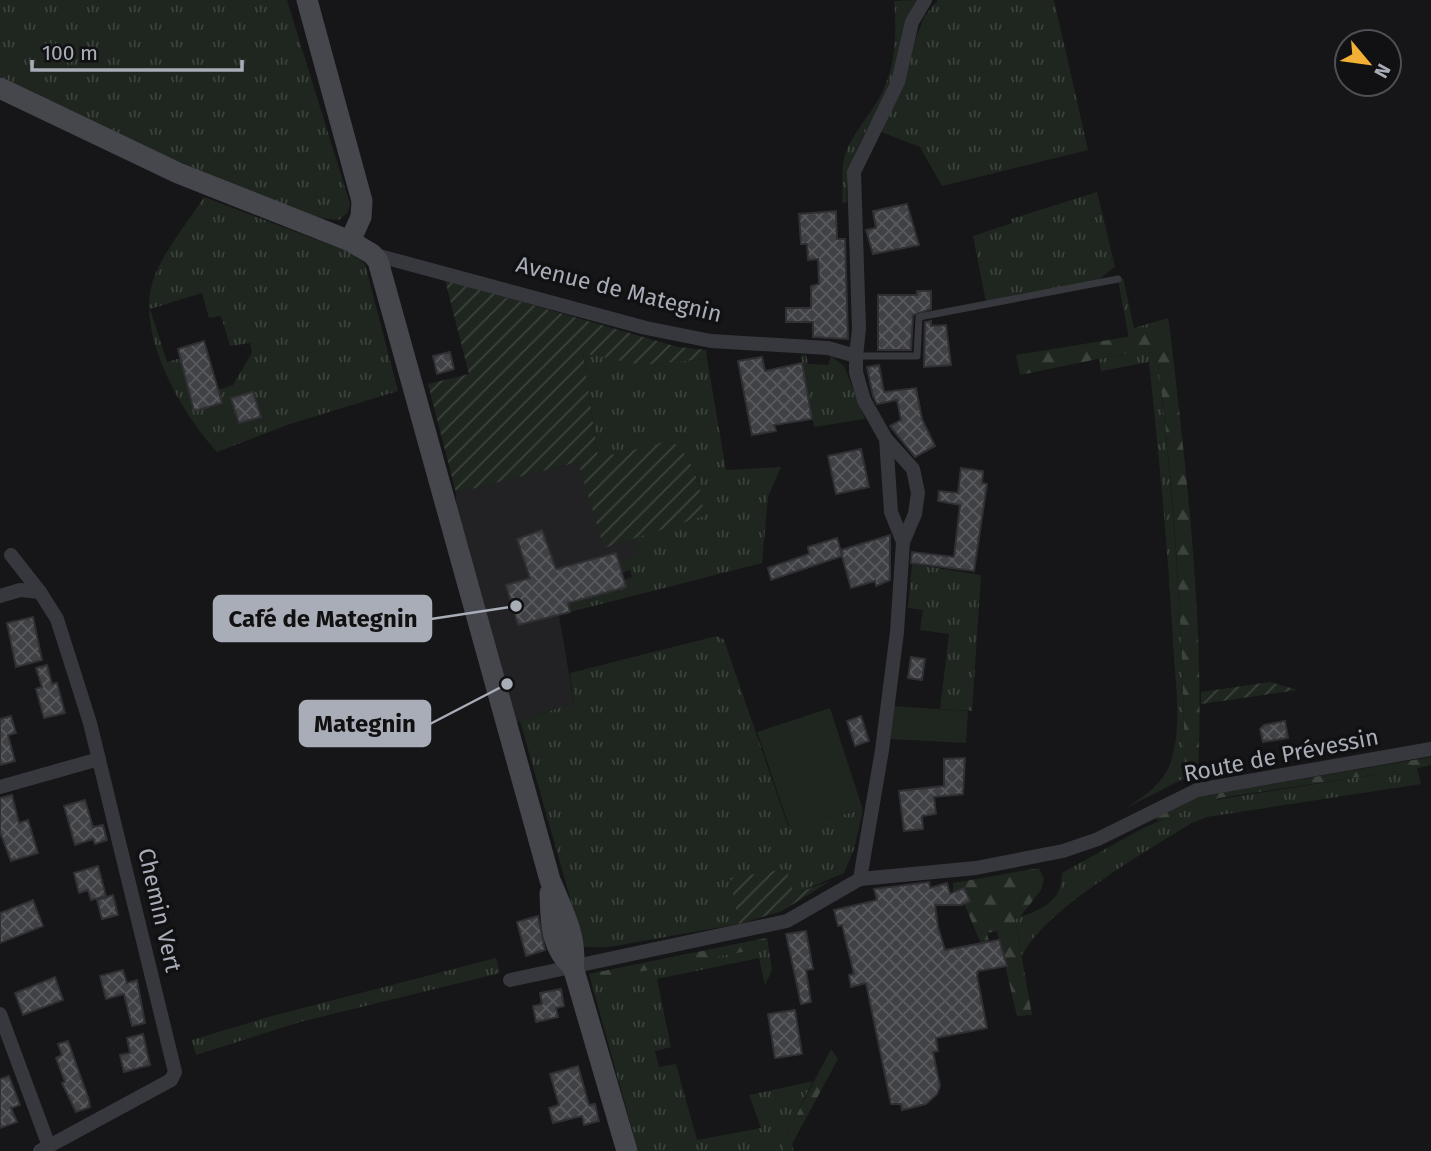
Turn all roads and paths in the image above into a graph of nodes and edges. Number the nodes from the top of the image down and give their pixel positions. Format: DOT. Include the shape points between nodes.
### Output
graph roads {
  1 [pos="307,0"];
  2 [pos="925,0"];
  3 [pos="0,88"];
  4 [pos="351,241"];
  5 [pos="372,254"];
  6 [pos="1118,279"];
  7 [pos="856,356"];
  8 [pos="886,439"];
  9 [pos="902,542"];
  10 [pos="11,555"];
  11 [pos="40,592"];
  12 [pos="0,596"];
  13 [pos="1431,749"];
  14 [pos="99,759"];
  15 [pos="0,787"];
  16 [pos="860,879"];
  17 [pos="573,967"];
  18 [pos="510,980"];
  19 [pos="0,1014"];
  20 [pos="44,1148"];
  21 [pos="626,1151"];
  1 -- 4 [label="main road" via="362,201"];
  2 -- 7 [label="street" via="912,22 898,82 854,172"];
  3 -- 4 [label="main road" via="178,173"];
  4 -- 5 [label="main road"];
  5 -- 7 [label="street, Avenue de Mategnin" via="646,328 711,341 828,348"];
  5 -- 17 [label="main road" via="382,271 550,880 551,922 559,955"];
  6 -- 7 [label="lane, Avenue de Mategnin" via="919,317 917,356"];
  7 -- 8 [label="street" via="864,400"];
  8 -- 9 [label="street" via="891,512"];
  8 -- 9 [label="street" via="913,469 917,484 915,514"];
  9 -- 16 [label="street" via="895,645"];
  10 -- 11 [label="street, Chemin Vert"];
  11 -- 12 [label="street" via="19,590"];
  11 -- 14 [label="street, Chemin Vert" via="57,619"];
  13 -- 16 [label="street, Route de Prévessin" via="1197,790 1090,842 1033,858 923,875"];
  14 -- 15 [label="street"];
  14 -- 20 [label="street, Chemin Vert" via="175,1073 171,1080"];
  16 -- 17 [label="street" via="787,921"];
  17 -- 18 [label="street"];
  17 -- 21 [label="main road"];
  19 -- 20 [label="street"];
}
